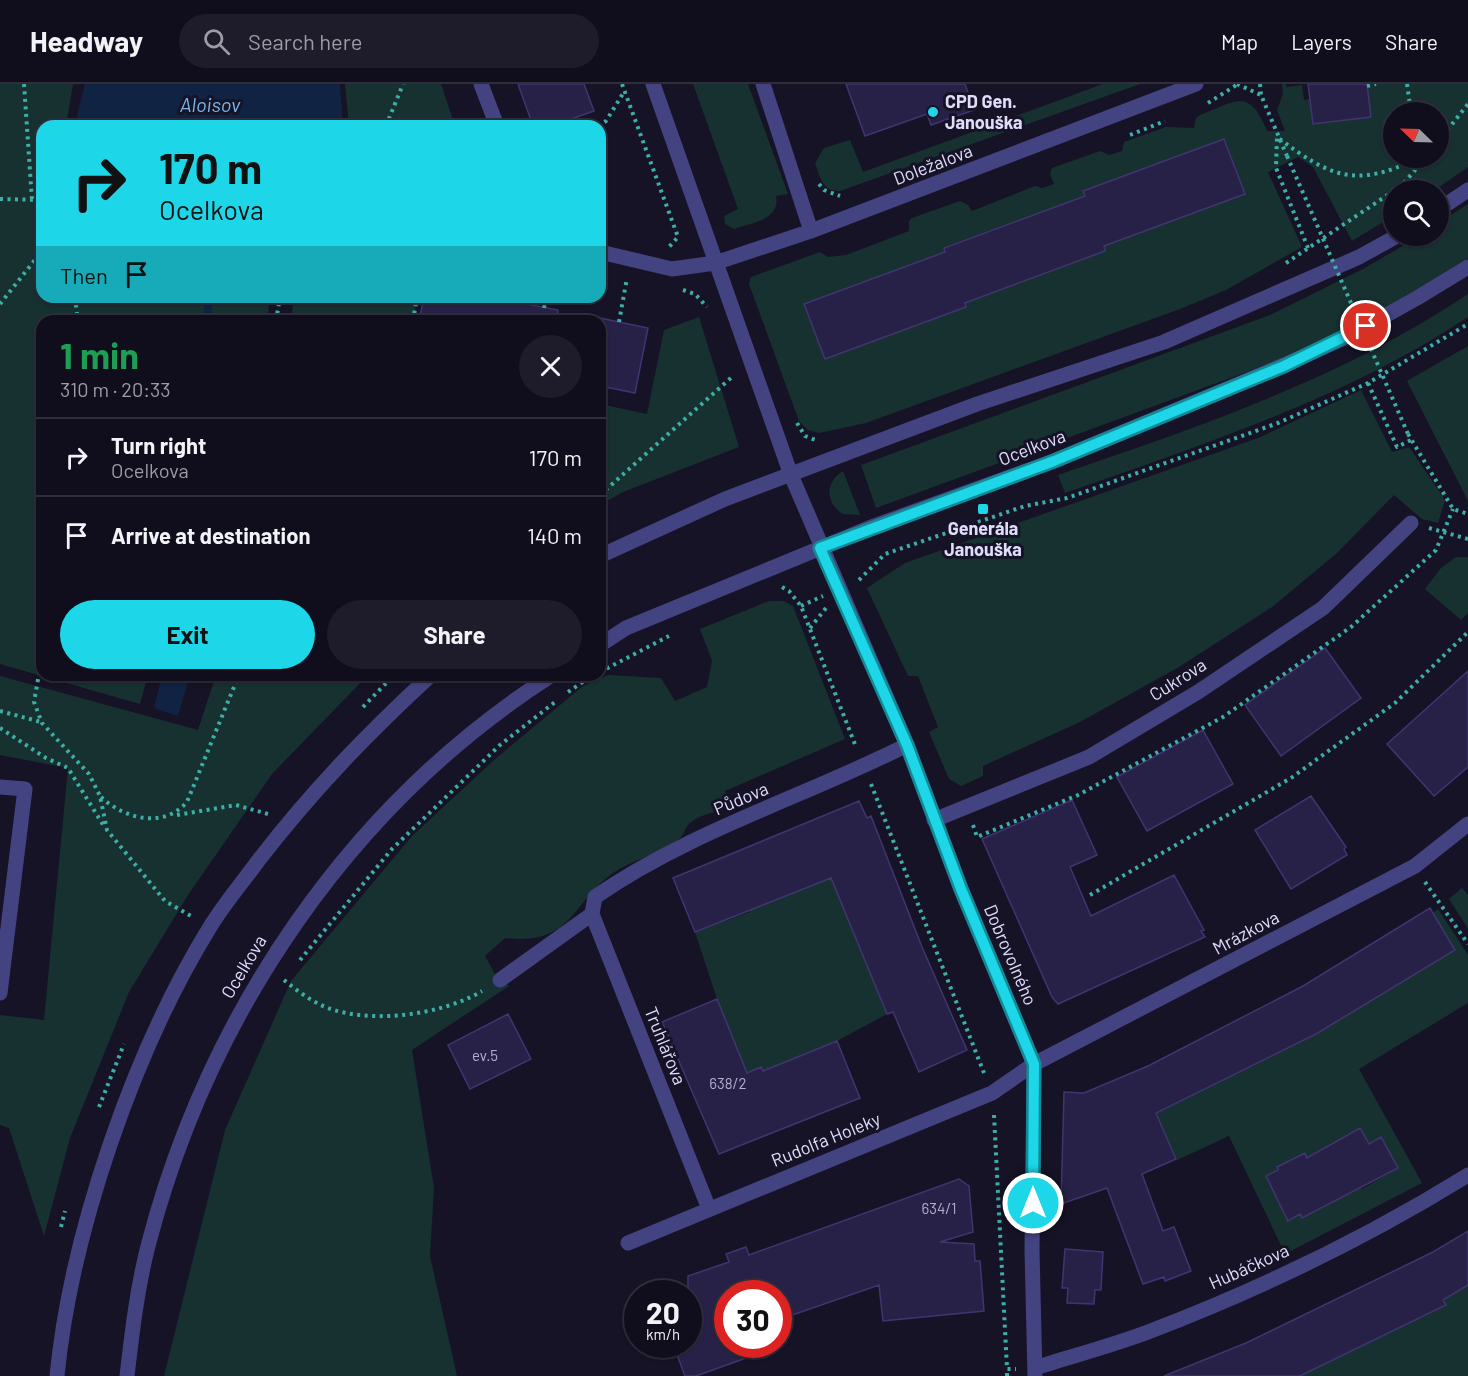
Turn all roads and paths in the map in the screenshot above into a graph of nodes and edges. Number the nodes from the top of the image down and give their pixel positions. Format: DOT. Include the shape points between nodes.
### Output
graph roads {
  1 [pos="24,84"];
  2 [pos="403,84"];
  3 [pos="481,84"];
  4 [pos="622,84"];
  5 [pos="653,84"];
  6 [pos="763,84"];
  7 [pos="1196,84"];
  8 [pos="1237,84"];
  9 [pos="1260,84"];
  10 [pos="1376,84"];
  11 [pos="1407,84"];
  12 [pos="1367,86"];
  13 [pos="625,92"];
  14 [pos="1261,95"];
  15 [pos="1410,102"];
  16 [pos="1468,104"];
  17 [pos="389,120"];
  18 [pos="495,120"];
  19 [pos="606,121"];
  20 [pos="1449,128"];
  21 [pos="1277,137"];
  22 [pos="1398,168"];
  23 [pos="1417,168"];
  24 [pos="817,175"];
  25 [pos="1468,190"];
  26 [pos="851,194"];
  27 [pos="0,199"];
  28 [pos="32,200"];
  29 [pos="36,200"];
  30 [pos="1449,203"];
  31 [pos="811,231"];
  32 [pos="1383,244"];
  33 [pos="664,248"];
  34 [pos="1308,248"];
  35 [pos="606,253"];
  36 [pos="36,259"];
  37 [pos="714,263"];
  38 [pos="1283,265"];
  39 [pos="1468,267"];
  40 [pos="627,278"];
  41 [pos="545,303"];
  42 [pos="0,304"];
  43 [pos="544,308"];
  44 [pos="619,322"];
  45 [pos="1468,324"];
  46 [pos="733,377"];
  47 [pos="1368,383"];
  48 [pos="1411,440"];
  49 [pos="791,475"];
  50 [pos="606,490"];
  51 [pos="1453,509"];
  52 [pos="1468,514"];
  53 [pos="1411,523"];
  54 [pos="1442,531"];
  55 [pos="1468,539"];
  56 [pos="820,548"];
  57 [pos="606,553"];
  58 [pos="862,585"];
  59 [pos="789,591"];
  60 [pos="826,594"];
  61 [pos="834,604"];
  62 [pos="801,606"];
  63 [pos="810,629"];
  64 [pos="1468,632"];
  65 [pos="606,641"];
  66 [pos="38,681"];
  67 [pos="236,681"];
  68 [pos="388,681"];
  69 [pos="425,681"];
  70 [pos="543,681"];
  71 [pos="582,681"];
  72 [pos="377,691"];
  73 [pos="0,711"];
  74 [pos="42,723"];
  75 [pos="0,728"];
  76 [pos="907,745"];
  77 [pos="864,767"];
  78 [pos="0,787"];
  79 [pos="100,796"];
  80 [pos="967,808"];
  81 [pos="267,814"];
  82 [pos="176,815"];
  83 [pos="934,820"];
  84 [pos="1468,824"];
  85 [pos="107,830"];
  86 [pos="1415,866"];
  87 [pos="1090,895"];
  88 [pos="592,914"];
  89 [pos="191,916"];
  90 [pos="1468,944"];
  91 [pos="298,962"];
  92 [pos="291,971"];
  93 [pos="284,980"];
  94 [pos="500,980"];
  95 [pos="278,990"];
  96 [pos="0,993"];
  97 [pos="1034,1064"];
  98 [pos="992,1093"];
  99 [pos="1468,1175"];
  100 [pos="709,1209"];
  101 [pos="628,1243"];
  102 [pos="1007,1369"];
  103 [pos="1035,1372"];
  104 [pos="57,1376"];
  105 [pos="127,1376"];
  1 -- 28 [label="path"];
  2 -- 17 [label="path"];
  3 -- 18 [label="street"];
  4 -- 13 [label="path"];
  5 -- 37 [label="street"];
  6 -- 31 [label="street"];
  7 -- 31 [label="street, Doležalova"];
  8 -- 14 [label="path"];
  9 -- 14 [label="path"];
  10 -- 12 [label="path"];
  11 -- 15 [label="path"];
  13 -- 19 [label="path"];
  13 -- 33 [label="path" via="678,237"];
  14 -- 21 [label="path"];
  16 -- 20 [label="path"];
  21 -- 22 [label="path" via="1333,172 1359,176"];
  21 -- 34 [label="path" via="1276,168"];
  21 -- 48 [label="path, bridge"];
  23 -- 34 [label="path" via="1401,186"];
  24 -- 26 [label="path" via="824,190 842,196"];
  25 -- 30 [label="street"];
  27 -- 28 [label="path"];
  28 -- 29 [label="path"];
  31 -- 37 [label="street, Doležalova"];
  32 -- 49 [label="street" via="1164,342 977,404"];
  34 -- 38 [label="path"];
  35 -- 37 [label="street, Doležalova" via="672,269"];
  36 -- 42 [label="path"];
  37 -- 49 [label="street"];
  39 -- 56 [label="street, Ocelkova" via="1349,336 1284,366 1054,461"];
  40 -- 44 [label="path"];
  41 -- 43 [label="path"];
  45 -- 47 [label="path"];
  46 -- 50 [label="path"];
  47 -- 48 [label="path" via="1397,447"];
  47 -- 58 [label="path" via="1278,423 1162,466 1067,498 960,526 885,554 859,579"];
  48 -- 51 [label="path"];
  49 -- 56 [label="street"];
  49 -- 57 [label="street" via="725,499"];
  51 -- 52 [label="path"];
  51 -- 54 [label="path"];
  53 -- 54 [label="path"];
  53 -- 80 [label="street, Cukrova" via="1323,608 1198,692 1089,757"];
  54 -- 55 [label="path"];
  54 -- 80 [label="path" via="1436,550 1352,627 1223,717 1078,795 977,837"];
  56 -- 65 [label="street, Ocelkova" via="626,628"];
  56 -- 76 [label="street, Dobrovolného"];
  59 -- 62 [label="path"];
  60 -- 62 [label="path"];
  61 -- 63 [label="path" via="822,612"];
  62 -- 63 [label="path"];
  63 -- 77 [label="path"];
  64 -- 87 [label="path" via="1395,704 1291,778"];
  66 -- 74 [label="path" via="34,702"];
  67 -- 82 [label="path" via="187,802"];
  68 -- 72 [label="path"];
  69 -- 104 [label="street" via="361,740 290,820 209,927 150,1044 111,1145 84,1230 64,1321"];
  70 -- 105 [label="street, Ocelkova" via="436,763 365,835 311,899 267,965 226,1035 171,1172 148,1247"];
  71 -- 91 [label="path" via="500,745 392,849"];
  73 -- 74 [label="path"];
  74 -- 79 [label="path" via="89,774"];
  75 -- 85 [label="path" via="68,768"];
  76 -- 77 [label="street, Půdova"];
  76 -- 83 [label="street, Dobrovolného"];
  77 -- 88 [label="street, Půdova" via="687,843 624,877 595,897"];
  77 -- 98 [label="path"];
  78 -- 96 [label="street" via="25,789"];
  79 -- 82 [label="path" via="114,809 131,816"];
  79 -- 85 [label="path"];
  80 -- 83 [label="street, Cukrova"];
  81 -- 82 [label="path" via="236,805"];
  83 -- 97 [label="street, Dobrovolného"];
  84 -- 86 [label="street, Mrázkova"];
  85 -- 89 [label="path" via="165,901"];
  86 -- 90 [label="path"];
  86 -- 97 [label="street, Mrázkova"];
  88 -- 94 [label="street"];
  88 -- 100 [label="street, Truhlářova"];
  92 -- 93 [label="path"];
  93 -- 94 [label="path" via="316,1003 363,1016 431,1011 468,1000"];
  93 -- 95 [label="path"];
  97 -- 98 [label="street, Rudolfa Holeky"];
  97 -- 103 [label="street, Dobrovolného"];
  98 -- 100 [label="street, Rudolfa Holeky"];
  98 -- 102 [label="path"];
  99 -- 103 [label="street, Hubáčkova" via="1292,1270 1148,1332"];
  100 -- 101 [label="street, Rudolfa Holeky"];
}
